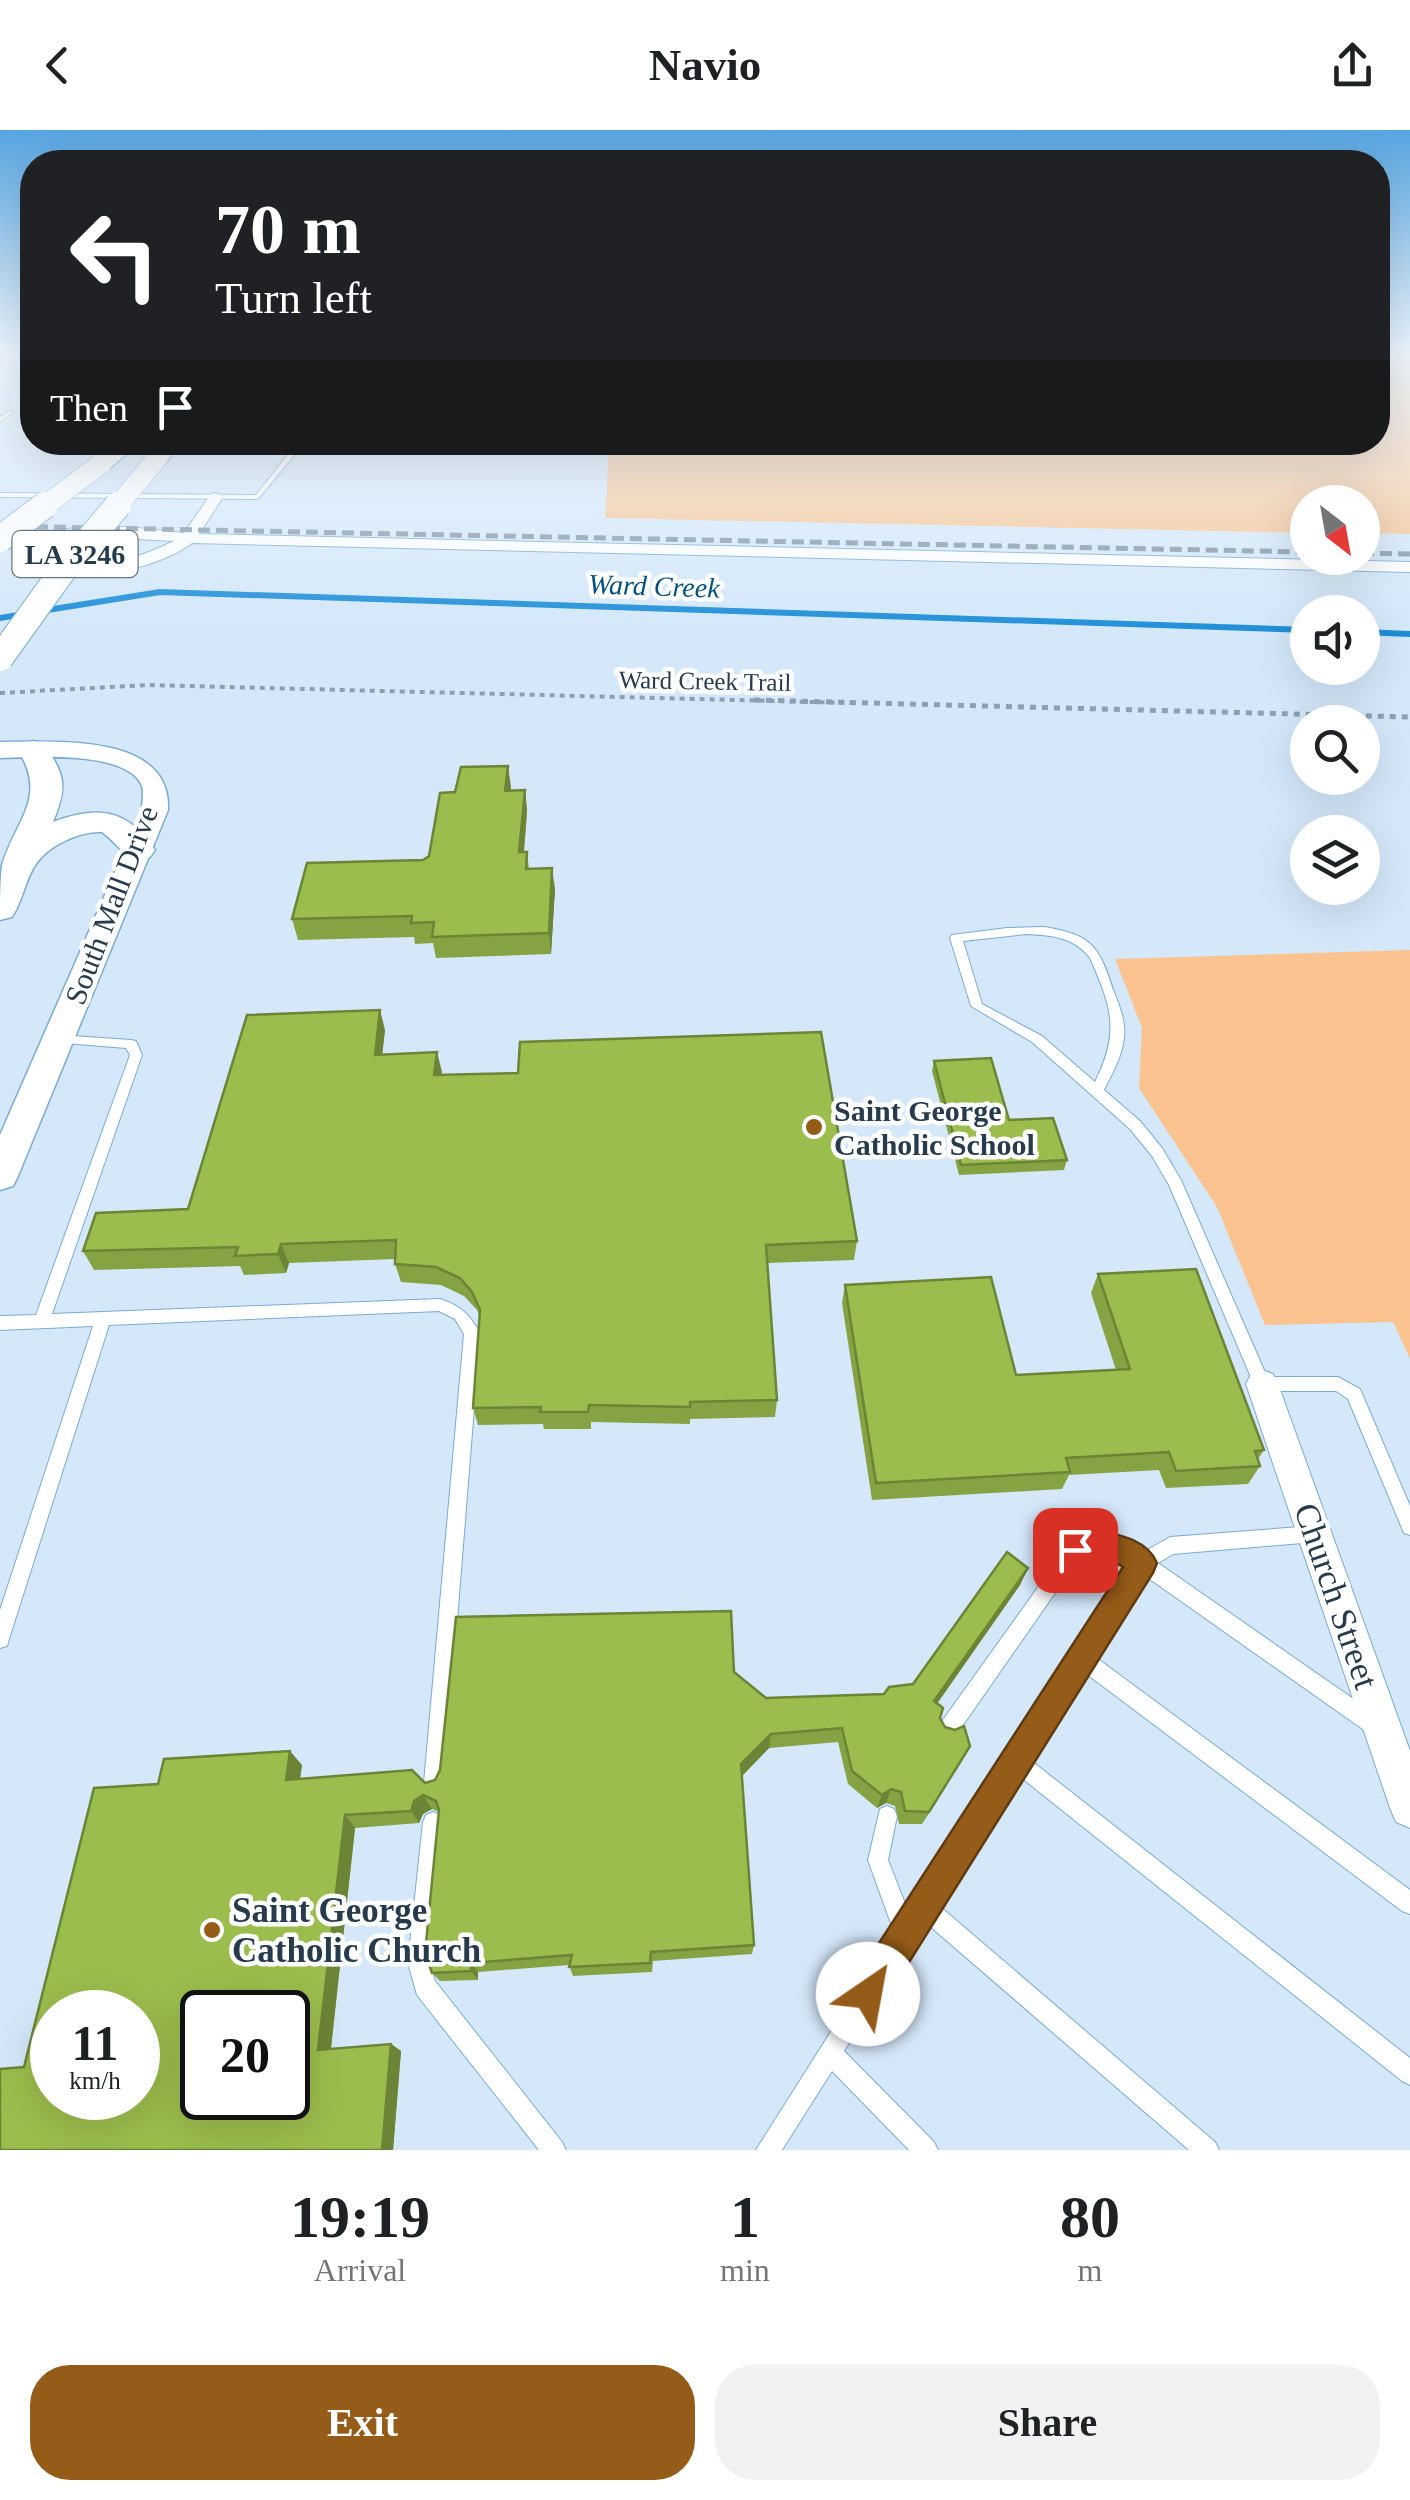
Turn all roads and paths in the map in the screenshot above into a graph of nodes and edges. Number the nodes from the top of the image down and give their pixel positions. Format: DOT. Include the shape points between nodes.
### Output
graph roads {
  1 [pos="113,455"];
  2 [pos="162,455"];
  3 [pos="292,455"];
  4 [pos="0,495"];
  5 [pos="216,498"];
  6 [pos="0,538"];
  7 [pos="188,538"];
  8 [pos="1410,567"];
  9 [pos="0,658"];
  10 [pos="0,693"];
  11 [pos="1410,716"];
  12 [pos="16,750"];
  13 [pos="138,850"];
  14 [pos="23,857"];
  15 [pos="0,909"];
  16 [pos="58,1039"];
  17 [pos="1096,1092"];
  18 [pos="0,1176"];
  19 [pos="103,1318"];
  20 [pos="42,1321"];
  21 [pos="0,1323"];
  22 [pos="1262,1384"];
  23 [pos="1410,1526"];
  24 [pos="1315,1534"];
  25 [pos="1142,1563"];
  26 [pos="0,1639"];
  27 [pos="1081,1658"];
  28 [pos="947,1731"];
  29 [pos="1384,1732"];
  30 [pos="1016,1762"];
  31 [pos="434,1783"];
  32 [pos="1410,1808"];
  33 [pos="887,1816"];
  34 [pos="434,1822"];
  35 [pos="1410,1903"];
  36 [pos="923,1906"];
  37 [pos="906,1934"];
  38 [pos="830,2052"];
  39 [pos="1410,2073"];
  40 [pos="547,2147"];
  41 [pos="768,2150"];
  42 [pos="926,2150"];
  43 [pos="1206,2150"];
  1 -- 6 [label="main road, bridge"];
  2 -- 9 [label="main road, LA 3246, bridge" via="61,572"];
  3 -- 5 [label="lane" via="258,498"];
  4 -- 5 [label="lane"];
  5 -- 7 [label="street"];
  7 -- 7 [label="street" via="66,534 39,541 23,556 37,566 88,569 142,561"];
  7 -- 8 [label="street"];
  10 -- 11 [label="path, Ward Creek Trail" via="149,685"];
  12 -- 13 [label="street, South Mall Drive" via="110,755 141,770 154,786 155,810"];
  12 -- 14 [label="main road" via="48,772 45,803"];
  13 -- 14 [label="main road" via="114,822 91,821 65,829"];
  13 -- 16 [label="street, South Mall Drive"];
  14 -- 15 [label="main road"];
  16 -- 18 [label="street, South Mall Drive"];
  16 -- 20 [label="lane" via="132,1044 136,1056"];
  17 -- 17 [label="lane" via="1037,1039 976,1006 956,938 1041,931 1092,950 1121,1023 1117,1053"];
  17 -- 22 [label="lane" via="1135,1125 1176,1184"];
  19 -- 20 [label="lane"];
  19 -- 26 [label="lane"];
  19 -- 31 [label="lane" via="440,1305 460,1314 472,1333"];
  20 -- 21 [label="lane"];
  22 -- 23 [label="lane" via="1338,1384 1354,1394"];
  22 -- 24 [label="street, Church Street"];
  24 -- 25 [label="lane" via="1170,1546"];
  24 -- 29 [label="street, Church Street"];
  25 -- 27 [label="lane"];
  25 -- 28 [label="lane" via="1099,1544 1075,1550"];
  25 -- 29 [label="lane"];
  27 -- 30 [label="lane"];
  27 -- 35 [label="lane"];
  29 -- 32 [label="street, Church Street"];
  30 -- 36 [label="lane"];
  30 -- 39 [label="lane"];
  33 -- 37 [label="lane" via="878,1860"];
  34 -- 40 [label="lane" via="419,1963 425,1987"];
  36 -- 37 [label="lane"];
  36 -- 43 [label="lane"];
  37 -- 38 [label="lane"];
  38 -- 41 [label="lane"];
  38 -- 42 [label="lane"];
}
